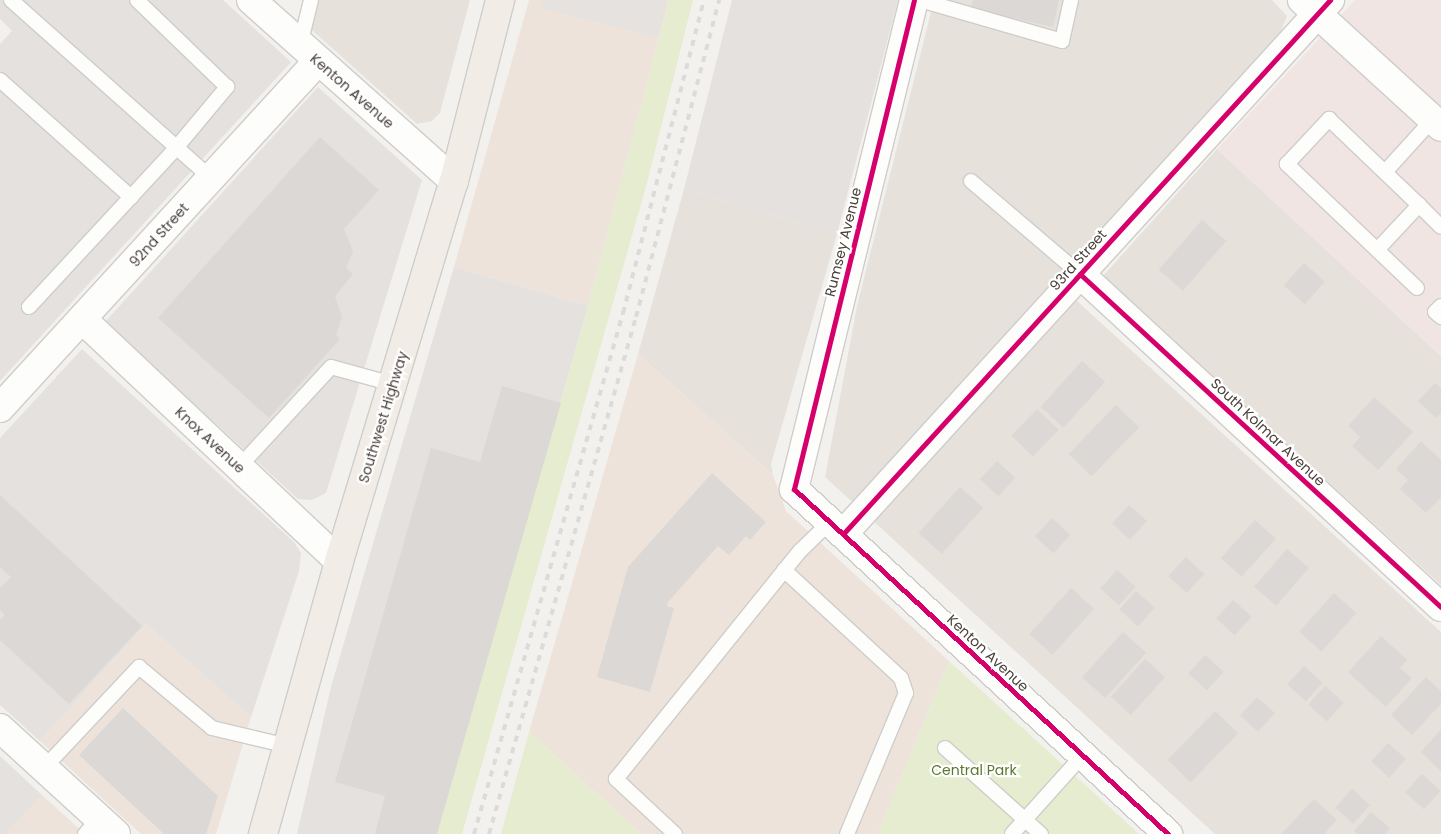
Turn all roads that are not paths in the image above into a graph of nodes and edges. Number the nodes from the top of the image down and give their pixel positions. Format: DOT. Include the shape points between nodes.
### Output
graph roads {
  1 [pos="11,0"];
  2 [pos="137,0"];
  3 [pos="251,0"];
  4 [pos="311,0"];
  5 [pos="500,0"];
  6 [pos="914,0"];
  7 [pos="920,0"];
  8 [pos="1071,0"];
  9 [pos="1317,5"];
  10 [pos="309,53"];
  11 [pos="0,80"];
  12 [pos="1437,123"];
  13 [pos="176,148"];
  14 [pos="1385,172"];
  15 [pos="211,178"];
  16 [pos="454,180"];
  17 [pos="972,181"];
  18 [pos="131,197"];
  19 [pos="1419,205"];
  20 [pos="1441,227"];
  21 [pos="1378,250"];
  22 [pos="1080,274"];
  23 [pos="1417,288"];
  24 [pos="1441,306"];
  25 [pos="29,307"];
  26 [pos="1441,318"];
  27 [pos="82,320"];
  28 [pos="392,384"];
  29 [pos="0,408"];
  30 [pos="239,467"];
  31 [pos="794,489"];
  32 [pos="836,528"];
  33 [pos="339,561"];
  34 [pos="784,570"];
  35 [pos="1441,607"];
  36 [pos="0,728"];
  37 [pos="288,746"];
  38 [pos="945,748"];
  39 [pos="1083,755"];
  40 [pos="44,768"];
  41 [pos="1025,819"];
  42 [pos="100,829"];
  43 [pos="263,834"];
  44 [pos="675,834"];
  45 [pos="847,834"];
  46 [pos="1012,834"];
  47 [pos="1041,834"];
  48 [pos="1168,834"];
  1 -- 13 [label="lane"];
  2 -- 13 [label="lane" via="227,87"];
  3 -- 10 [label="street, Kenton Avenue"];
  4 -- 10 [label="lane"];
  5 -- 16 [label="main road, Southwest Highway"];
  6 -- 31 [label="street, Rumsey Avenue"];
  7 -- 8 [label="lane" via="1062,41"];
  9 -- 12 [label="street"];
  9 -- 22 [label="street, 93rd Street"];
  10 -- 15 [label="street, 92nd Street"];
  10 -- 16 [label="street, Kenton Avenue"];
  11 -- 18 [label="lane"];
  12 -- 14 [label="lane"];
  13 -- 15 [label="lane"];
  13 -- 18 [label="lane"];
  14 -- 19 [label="lane"];
  14 -- 21 [label="lane" via="1329,119 1287,164"];
  15 -- 27 [label="street, 92nd Street"];
  16 -- 28 [label="main road, Southwest Highway"];
  17 -- 22 [label="lane"];
  18 -- 25 [label="lane"];
  19 -- 20 [label="lane"];
  19 -- 21 [label="lane"];
  21 -- 23 [label="lane"];
  22 -- 32 [label="street, 93rd Street"];
  22 -- 35 [label="street, South Kolmar Avenue"];
  24 -- 26 [label="lane" via="1435,312"];
  27 -- 29 [label="street, 92nd Street"];
  27 -- 30 [label="street, Knox Avenue"];
  28 -- 30 [label="lane" via="331,367"];
  28 -- 33 [label="main road, Southwest Highway"];
  30 -- 33 [label="street, Knox Avenue"];
  31 -- 32 [label="street, Kenton Avenue"];
  32 -- 34 [label="lane"];
  32 -- 39 [label="street, Kenton Avenue"];
  33 -- 37 [label="main road, Southwest Highway"];
  34 -- 44 [label="lane" via="616,780"];
  34 -- 45 [label="lane" via="901,678 906,693"];
  36 -- 40 [label="street"];
  37 -- 40 [label="lane" via="212,728 139,667"];
  37 -- 43 [label="main road, Southwest Highway"];
  38 -- 41 [label="lane"];
  39 -- 41 [label="lane"];
  39 -- 48 [label="street, Kenton Avenue"];
  40 -- 42 [label="street"];
  41 -- 46 [label="lane"];
  41 -- 47 [label="lane"];
}
